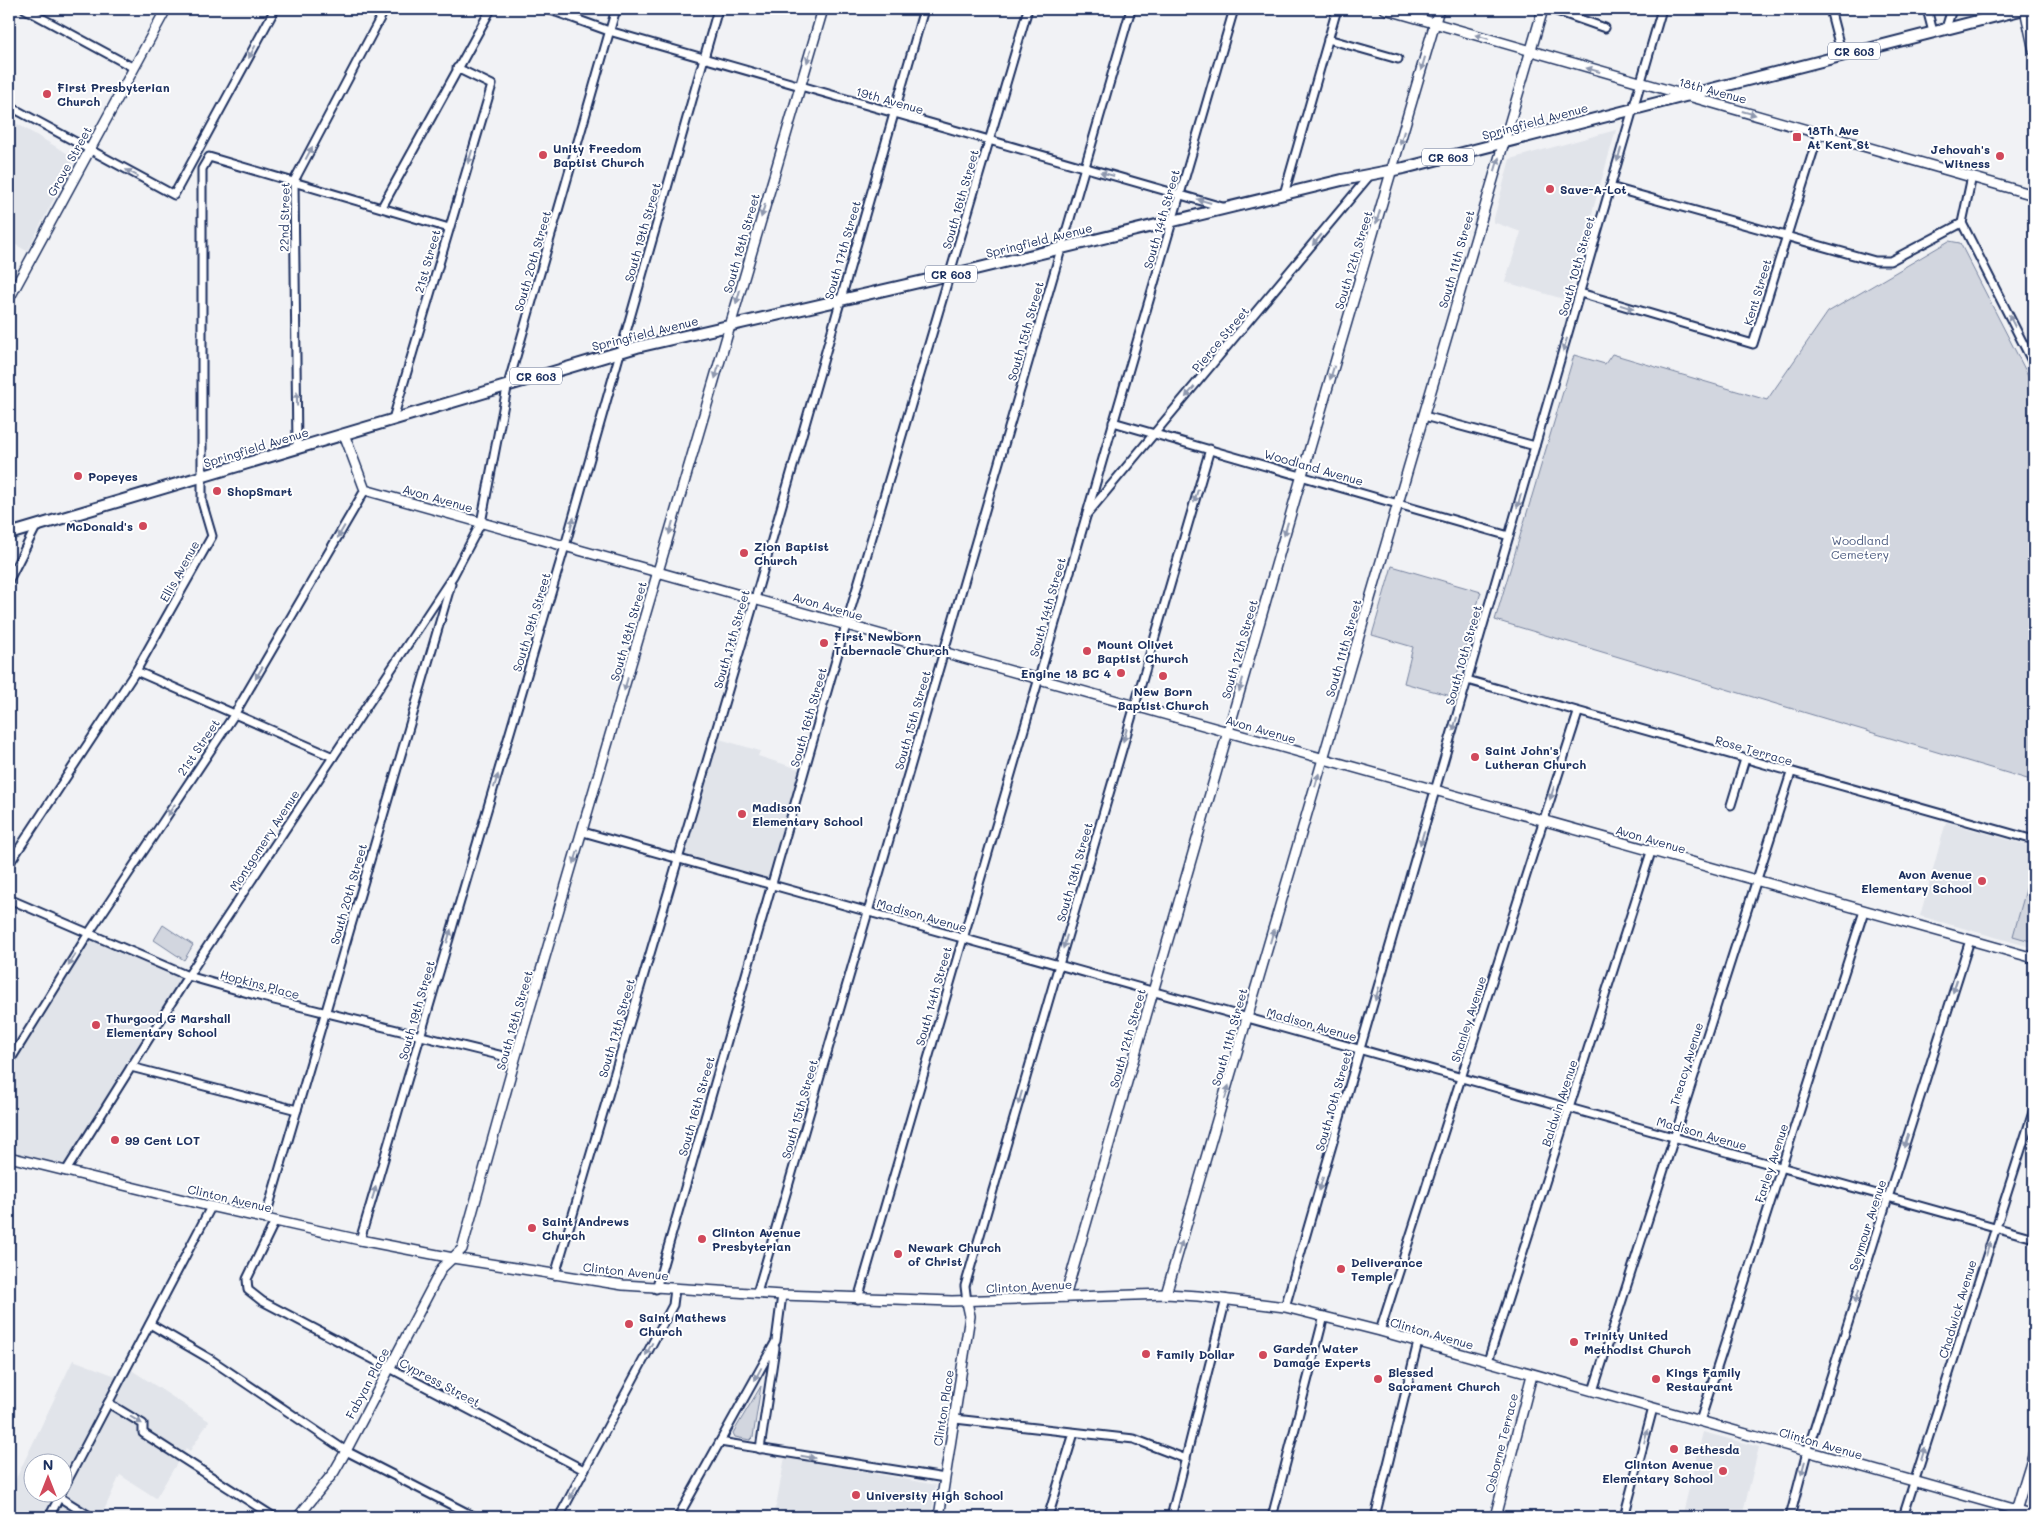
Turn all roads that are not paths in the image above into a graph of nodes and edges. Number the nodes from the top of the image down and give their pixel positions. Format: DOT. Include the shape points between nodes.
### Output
graph roads {
  1 [pos="25,9"];
  2 [pos="166,9"];
  3 [pos="275,9"];
  4 [pos="385,9"];
  5 [pos="491,9"];
  6 [pos="548,9"];
  7 [pos="616,9"];
  8 [pos="718,9"];
  9 [pos="823,9"];
  10 [pos="924,9"];
  11 [pos="1028,9"];
  12 [pos="1131,9"];
  13 [pos="1234,9"];
  14 [pos="1337,9"];
  15 [pos="1385,9"];
  16 [pos="1440,9"];
  17 [pos="1543,9"];
  18 [pos="1551,9"];
  19 [pos="1662,9"];
  20 [pos="1830,9"];
  21 [pos="1927,9"];
  22 [pos="1952,9"];
  23 [pos="2024,9"];
  24 [pos="1435,23"];
  25 [pos="1605,28"];
  26 [pos="1946,28"];
  27 [pos="609,31"];
  28 [pos="1933,32"];
  29 [pos="1328,39"];
  30 [pos="1529,51"];
  31 [pos="2034,51"];
  32 [pos="1842,55"];
  33 [pos="704,58"];
  34 [pos="1398,59"];
  35 [pos="134,68"];
  36 [pos="457,68"];
  37 [pos="1640,83"];
  38 [pos="800,86"];
  39 [pos="1685,95"];
  40 [pos="9,106"];
  41 [pos="1633,108"];
  42 [pos="894,113"];
  43 [pos="1819,133"];
  44 [pos="989,140"];
  45 [pos="1504,143"];
  46 [pos="90,150"];
  47 [pos="1085,167"];
  48 [pos="1392,171"];
  49 [pos="1370,175"];
  50 [pos="1972,176"];
  51 [pos="294,181"];
  52 [pos="1610,187"];
  53 [pos="1180,194"];
  54 [pos="1284,194"];
  55 [pos="2034,195"];
  56 [pos="382,208"];
  57 [pos="1228,208"];
  58 [pos="1172,221"];
  59 [pos="1962,223"];
  60 [pos="449,228"];
  61 [pos="1787,236"];
  62 [pos="1061,248"];
  63 [pos="950,274"];
  64 [pos="1580,293"];
  65 [pos="9,299"];
  66 [pos="839,300"];
  67 [pos="730,325"];
  68 [pos="619,352"];
  69 [pos="2034,365"];
  70 [pos="508,385"];
  71 [pos="1424,416"];
  72 [pos="393,419"];
  73 [pos="1113,422"];
  74 [pos="344,434"];
  75 [pos="1154,434"];
  76 [pos="1535,446"];
  77 [pos="298,448"];
  78 [pos="1210,449"];
  79 [pos="1302,475"];
  80 [pos="202,476"];
  81 [pos="365,490"];
  82 [pos="1398,503"];
  83 [pos="1086,516"];
  84 [pos="481,523"];
  85 [pos="38,525"];
  86 [pos="9,534"];
  87 [pos="1509,536"];
  88 [pos="566,546"];
  89 [pos="658,572"];
  90 [pos="453,576"];
  91 [pos="9,580"];
  92 [pos="755,599"];
  93 [pos="846,625"];
  94 [pos="943,652"];
  95 [pos="136,671"];
  96 [pos="1038,679"];
  97 [pos="1467,680"];
  98 [pos="1133,706"];
  99 [pos="1578,713"];
  100 [pos="234,715"];
  101 [pos="1228,733"];
  102 [pos="332,756"];
  103 [pos="1323,759"];
  104 [pos="1745,759"];
  105 [pos="1791,773"];
  106 [pos="1436,791"];
  107 [pos="1731,805"];
  108 [pos="1543,821"];
  109 [pos="583,832"];
  110 [pos="2034,840"];
  111 [pos="1651,852"];
  112 [pos="678,859"];
  113 [pos="9,864"];
  114 [pos="1755,881"];
  115 [pos="772,885"];
  116 [pos="9,899"];
  117 [pos="1864,911"];
  118 [pos="868,912"];
  119 [pos="89,933"];
  120 [pos="962,938"];
  121 [pos="1970,940"];
  122 [pos="2034,958"];
  123 [pos="1059,965"];
  124 [pos="188,976"];
  125 [pos="1154,991"];
  126 [pos="325,1012"];
  127 [pos="1248,1017"];
  128 [pos="420,1036"];
  129 [pos="1360,1049"];
  130 [pos="516,1059"];
  131 [pos="9,1062"];
  132 [pos="131,1067"];
  133 [pos="1462,1077"];
  134 [pos="1569,1107"];
  135 [pos="2034,1109"];
  136 [pos="296,1110"];
  137 [pos="1675,1137"];
  138 [pos="9,1157"];
  139 [pos="1782,1166"];
  140 [pos="66,1171"];
  141 [pos="1888,1197"];
  142 [pos="211,1207"];
  143 [pos="265,1219"];
  144 [pos="275,1221"];
  145 [pos="1995,1227"];
  146 [pos="2034,1238"];
  147 [pos="360,1240"];
  148 [pos="453,1258"];
  149 [pos="556,1275"];
  150 [pos="656,1289"];
  151 [pos="675,1289"];
  152 [pos="757,1293"];
  153 [pos="1166,1294"];
  154 [pos="782,1295"];
  155 [pos="1065,1297"];
  156 [pos="858,1298"];
  157 [pos="1226,1299"];
  158 [pos="967,1302"];
  159 [pos="1285,1307"];
  160 [pos="1324,1316"];
  161 [pos="150,1324"];
  162 [pos="1380,1331"];
  163 [pos="776,1341"];
  164 [pos="1418,1342"];
  165 [pos="1488,1361"];
  166 [pos="390,1368"];
  167 [pos="1532,1375"];
  168 [pos="1593,1391"];
  169 [pos="108,1404"];
  170 [pos="1653,1408"];
  171 [pos="955,1419"];
  172 [pos="1700,1421"];
  173 [pos="1074,1433"];
  174 [pos="720,1442"];
  175 [pos="760,1449"];
  176 [pos="346,1452"];
  177 [pos="1807,1452"];
  178 [pos="2034,1452"];
  179 [pos="1186,1459"];
  180 [pos="584,1470"];
  181 [pos="72,1473"];
  182 [pos="945,1478"];
  183 [pos="1914,1482"];
  184 [pos="72,1502"];
  185 [pos="56,1504"];
  186 [pos="2015,1514"];
  187 [pos="2034,1516"];
  188 [pos="49,1517"];
  189 [pos="91,1517"];
  190 [pos="274,1517"];
  191 [pos="298,1517"];
  192 [pos="475,1517"];
  193 [pos="559,1517"];
  194 [pos="678,1517"];
  195 [pos="939,1517"];
  196 [pos="1048,1517"];
  197 [pos="1171,1517"];
  198 [pos="1272,1517"];
  199 [pos="1374,1517"];
  200 [pos="1495,1517"];
  201 [pos="1624,1517"];
  202 [pos="1790,1517"];
  203 [pos="1903,1517"];
  1 -- 35 [label="street"];
  2 -- 35 [label="street, Grove Street"];
  3 -- 46 [label="street, one-way" via="174,196"];
  51 -- 4 [label="street, 22nd Street, one-way"];
  5 -- 36 [label="street"];
  6 -- 27 [label="street, 19th Avenue"];
  7 -- 27 [label="street, South 20th Street"];
  8 -- 33 [label="street, South 19th Street"];
  9 -- 38 [label="street, South 18th Street, one-way"];
  10 -- 42 [label="street, South 17th Street"];
  11 -- 44 [label="street, South 16th Street"];
  12 -- 47 [label="street, South 15th Street"];
  13 -- 53 [label="street, South 14th Street"];
  14 -- 29 [label="street"];
  15 -- 24 [label="street, 18th Avenue"];
  16 -- 24 [label="street, South 12th Street"];
  17 -- 30 [label="street, South 11th Street"];
  18 -- 25 [label="street"];
  19 -- 37 [label="street, South 10th Street"];
  20 -- 32 [label="street"];
  21 -- 28 [label="street"];
  22 -- 26 [label="street"];
  23 -- 26 [label="main road, Springfield Avenue / CR 603"];
  23 -- 31 [label="street"];
  30 -- 24 [label="street, 18th Avenue, one-way"];
  24 -- 48 [label="street, South 12th Street, one-way"];
  26 -- 28 [label="main road, Springfield Avenue / CR 603"];
  27 -- 33 [label="street, 19th Avenue"];
  27 -- 70 [label="street, South 20th Street"];
  28 -- 32 [label="main road, Springfield Avenue / CR 603"];
  29 -- 34 [label="street"];
  29 -- 54 [label="street"];
  37 -- 30 [label="street, 18th Avenue, one-way"];
  30 -- 45 [label="street, South 11th Street"];
  32 -- 39 [label="main road, Springfield Avenue / CR 603"];
  33 -- 38 [label="street, 19th Avenue"];
  33 -- 68 [label="street, South 19th Street"];
  35 -- 46 [label="street, Grove Street"];
  36 -- 56 [label="street"];
  36 -- 60 [label="street, 21st Street, one-way" via="492,85"];
  37 -- 39 [label="street, 18th Avenue"];
  37 -- 41 [label="street, South 10th Street"];
  38 -- 42 [label="street, 19th Avenue"];
  38 -- 67 [label="street, South 18th Street, one-way"];
  39 -- 41 [label="main road, Springfield Avenue / CR 603"];
  39 -- 43 [label="street, 18th Avenue, one-way"];
  40 -- 46 [label="street"];
  41 -- 45 [label="main road, Springfield Avenue / CR 603"];
  41 -- 52 [label="street, South 10th Street, one-way"];
  42 -- 44 [label="street, 19th Avenue"];
  42 -- 66 [label="street, South 17th Street"];
  43 -- 50 [label="street, 18th Avenue"];
  43 -- 61 [label="street, Kent Street"];
  44 -- 47 [label="street, 19th Avenue"];
  44 -- 63 [label="street, South 16th Street"];
  45 -- 48 [label="main road, Springfield Avenue / CR 603"];
  71 -- 45 [label="street, South 11th Street, one-way"];
  46 -- 65 [label="street, Grove Street"];
  53 -- 47 [label="street, 19th Avenue, one-way"];
  47 -- 62 [label="street, South 15th Street"];
  48 -- 49 [label="main road, Springfield Avenue / CR 603"];
  48 -- 79 [label="street, South 12th Street, one-way"];
  49 -- 54 [label="main road, Springfield Avenue / CR 603"];
  49 -- 75 [label="street, Pierce Street, one-way"];
  50 -- 55 [label="street, 18th Avenue"];
  50 -- 59 [label="street"];
  51 -- 56 [label="street"];
  77 -- 51 [label="street, 22nd Street, one-way"];
  51 -- 80 [label="street, Ellis Avenue" via="209,157 202,169"];
  52 -- 61 [label="street"];
  52 -- 64 [label="street, South 10th Street"];
  57 -- 53 [label="street, 19th Avenue, one-way"];
  53 -- 58 [label="street, South 14th Street"];
  54 -- 57 [label="main road, Springfield Avenue / CR 603"];
  56 -- 60 [label="street"];
  57 -- 58 [label="main road, Springfield Avenue / CR 603"];
  58 -- 62 [label="main road, Springfield Avenue / CR 603"];
  58 -- 73 [label="street, South 14th Street"];
  59 -- 61 [label="street" via="1890,261 1876,261"];
  69 -- 59 [label="street, one-way"];
  60 -- 72 [label="street, 21st Street"];
  64 -- 61 [label="street, Kent Street, one-way" via="1753,344"];
  62 -- 63 [label="main road, Springfield Avenue / CR 603"];
  62 -- 94 [label="street, South 15th Street"];
  63 -- 66 [label="main road, Springfield Avenue / CR 603"];
  63 -- 93 [label="street, South 16th Street"];
  64 -- 76 [label="street, South 10th Street, one-way"];
  66 -- 67 [label="main road, Springfield Avenue / CR 603"];
  66 -- 92 [label="street, South 17th Street"];
  67 -- 68 [label="main road, Springfield Avenue / CR 603"];
  67 -- 89 [label="street, South 18th Street, one-way"];
  68 -- 70 [label="main road, Springfield Avenue / CR 603"];
  88 -- 68 [label="street, South 19th Street, one-way"];
  70 -- 72 [label="main road, Springfield Avenue / CR 603"];
  70 -- 84 [label="street, South 20th Street"];
  71 -- 76 [label="street"];
  71 -- 82 [label="street, South 11th Street"];
  72 -- 74 [label="main road, Springfield Avenue / CR 603"];
  73 -- 75 [label="street, Woodland Avenue"];
  73 -- 83 [label="street, South 14th Street"];
  74 -- 77 [label="main road, Springfield Avenue / CR 603"];
  74 -- 81 [label="street"];
  75 -- 78 [label="street, Woodland Avenue"];
  75 -- 83 [label="street, Pierce Street"];
  76 -- 87 [label="street, South 10th Street, one-way"];
  77 -- 80 [label="main road, Springfield Avenue / CR 603"];
  78 -- 79 [label="street, Woodland Avenue"];
  78 -- 98 [label="street, South 13th Street, one-way"];
  79 -- 82 [label="street, Woodland Avenue"];
  79 -- 101 [label="street, South 12th Street, one-way"];
  80 -- 85 [label="main road, Springfield Avenue / CR 603"];
  80 -- 95 [label="street, Ellis Avenue" via="202,502 212,536"];
  81 -- 84 [label="street, Avon Avenue"];
  81 -- 100 [label="street, 21st Street, one-way"];
  82 -- 87 [label="street, Woodland Avenue"];
  82 -- 103 [label="street, South 11th Street"];
  83 -- 96 [label="street, South 14th Street"];
  84 -- 88 [label="street, Avon Avenue"];
  84 -- 90 [label="street, Montgomery Avenue"];
  85 -- 86 [label="main road, Springfield Avenue / CR 603"];
  85 -- 91 [label="street"];
  87 -- 97 [label="street, South 10th Street"];
  88 -- 89 [label="street, Avon Avenue"];
  128 -- 88 [label="street, South 19th Street, one-way"];
  89 -- 92 [label="street, Avon Avenue"];
  89 -- 109 [label="street, South 18th Street, one-way"];
  90 -- 102 [label="street, Montgomery Avenue"];
  90 -- 126 [label="street, South 20th Street"];
  92 -- 93 [label="street, Avon Avenue"];
  92 -- 112 [label="street, South 17th Street"];
  93 -- 94 [label="street, Avon Avenue"];
  93 -- 115 [label="street, South 16th Street"];
  94 -- 96 [label="street, Avon Avenue"];
  94 -- 118 [label="street, South 15th Street"];
  95 -- 100 [label="street"];
  95 -- 113 [label="street, Ellis Avenue"];
  96 -- 98 [label="street, Avon Avenue"];
  96 -- 120 [label="street, South 14th Street"];
  97 -- 99 [label="street, Rose Terrace"];
  97 -- 106 [label="street, South 10th Street, one-way"];
  98 -- 101 [label="street, Avon Avenue"];
  98 -- 123 [label="street, South 13th Street, one-way"];
  99 -- 104 [label="street, Rose Terrace"];
  99 -- 108 [label="street, Shanley Avenue, one-way"];
  100 -- 102 [label="street"];
  100 -- 119 [label="street, 21st Street, one-way"];
  101 -- 103 [label="street, Avon Avenue"];
  101 -- 125 [label="street, South 12th Street"];
  102 -- 124 [label="street, Montgomery Avenue"];
  103 -- 106 [label="street, Avon Avenue"];
  127 -- 103 [label="street, South 11th Street, one-way"];
  104 -- 105 [label="street, Rose Terrace"];
  104 -- 107 [label="street"];
  105 -- 110 [label="street, Rose Terrace"];
  105 -- 114 [label="street, Treacy Avenue"];
  106 -- 108 [label="street, Avon Avenue"];
  106 -- 129 [label="street, South 10th Street, one-way"];
  108 -- 111 [label="street, Avon Avenue"];
  108 -- 133 [label="street, Shanley Avenue"];
  109 -- 112 [label="street, Madison Avenue"];
  109 -- 130 [label="street, South 18th Street, one-way"];
  111 -- 114 [label="street, Avon Avenue"];
  111 -- 134 [label="street, Baldwin Avenue"];
  112 -- 115 [label="street, Madison Avenue"];
  112 -- 149 [label="street, South 17th Street"];
  114 -- 117 [label="street, Avon Avenue"];
  114 -- 137 [label="street, Treacy Avenue"];
  115 -- 118 [label="street, Madison Avenue"];
  115 -- 150 [label="street, South 16th Street"];
  116 -- 119 [label="street, Hopkins Place"];
  117 -- 121 [label="street, Avon Avenue"];
  117 -- 139 [label="street, Farley Avenue"];
  118 -- 120 [label="street, Madison Avenue"];
  118 -- 152 [label="street, South 15th Street"];
  119 -- 124 [label="street, Hopkins Place"];
  119 -- 131 [label="street, 21st Street, one-way"];
  120 -- 123 [label="street, Madison Avenue"];
  120 -- 156 [label="street, South 14th Street"];
  121 -- 122 [label="street, Avon Avenue"];
  121 -- 141 [label="street, Seymour Avenue, one-way"];
  123 -- 125 [label="street, Madison Avenue"];
  123 -- 158 [label="street, South 13th Street, one-way" via="965,1286"];
  124 -- 126 [label="street, Hopkins Place"];
  124 -- 132 [label="street, Montgomery Avenue"];
  125 -- 127 [label="street, Madison Avenue"];
  125 -- 155 [label="street, South 12th Street"];
  126 -- 128 [label="street, Hopkins Place"];
  126 -- 136 [label="street, South 20th Street"];
  127 -- 129 [label="street, Madison Avenue"];
  153 -- 127 [label="street, South 11th Street, one-way"];
  128 -- 130 [label="street, Hopkins Place"];
  147 -- 128 [label="street, South 19th Street, one-way"];
  129 -- 133 [label="street, Madison Avenue"];
  129 -- 159 [label="street, South 10th Street, one-way"];
  130 -- 148 [label="street, South 18th Street" via="462,1249"];
  132 -- 136 [label="street"];
  132 -- 140 [label="street, Montgomery Avenue"];
  133 -- 134 [label="street, Madison Avenue"];
  133 -- 162 [label="street, Shanley Avenue"];
  134 -- 137 [label="street, Madison Avenue"];
  134 -- 165 [label="street, Baldwin Avenue"];
  135 -- 145 [label="street, Chadwick Avenue"];
  136 -- 143 [label="street, South 20th Street"];
  137 -- 139 [label="street, Madison Avenue"];
  137 -- 168 [label="street, Treacy Avenue"];
  138 -- 140 [label="street, Clinton Avenue"];
  139 -- 141 [label="street, Madison Avenue"];
  139 -- 172 [label="street, Farley Avenue"];
  140 -- 142 [label="street, Clinton Avenue"];
  141 -- 145 [label="street, Madison Avenue"];
  141 -- 177 [label="street, Seymour Avenue, one-way"];
  142 -- 143 [label="street, Clinton Avenue"];
  142 -- 161 [label="street"];
  143 -- 144 [label="street, Clinton Avenue"];
  144 -- 147 [label="street, Clinton Avenue"];
  144 -- 166 [label="street, Cypress Street" via="247,1279 248,1290 262,1301"];
  145 -- 146 [label="street, Madison Avenue"];
  183 -- 145 [label="street, Chadwick Avenue, one-way"];
  147 -- 148 [label="street, Clinton Avenue"];
  148 -- 149 [label="street, Clinton Avenue"];
  148 -- 166 [label="street, Fabyan Place" via="442,1268"];
  149 -- 150 [label="street, Clinton Avenue"];
  150 -- 151 [label="street, Clinton Avenue"];
  151 -- 152 [label="street, Clinton Avenue"];
  151 -- 180 [label="street, one-way" via="673,1305"];
  152 -- 154 [label="street, Clinton Avenue"];
  153 -- 155 [label="street, Clinton Avenue"];
  153 -- 157 [label="street, Clinton Avenue"];
  154 -- 156 [label="street, Clinton Avenue"];
  154 -- 163 [label="street"];
  155 -- 158 [label="street, Clinton Avenue"];
  156 -- 158 [label="street, Clinton Avenue"];
  157 -- 159 [label="street, Clinton Avenue"];
  157 -- 179 [label="street"];
  158 -- 171 [label="street, Clinton Place" via="970,1316"];
  159 -- 160 [label="street, Clinton Avenue"];
  160 -- 162 [label="street, Clinton Avenue"];
  160 -- 198 [label="street"];
  161 -- 169 [label="street"];
  161 -- 176 [label="street" via="210,1359"];
  162 -- 164 [label="street, Clinton Avenue"];
  163 -- 174 [label="street, one-way"];
  163 -- 175 [label="street"];
  164 -- 165 [label="street, Clinton Avenue"];
  164 -- 199 [label="street"];
  165 -- 167 [label="street, Clinton Avenue"];
  166 -- 176 [label="street, Fabyan Place"];
  166 -- 180 [label="street, Cypress Street"];
  167 -- 168 [label="street, Clinton Avenue"];
  167 -- 200 [label="street, Osborne Terrace"];
  168 -- 170 [label="street, Clinton Avenue"];
  169 -- 181 [label="street"];
  169 -- 190 [label="street, one-way" via="143,1424 143,1433"];
  170 -- 172 [label="street, Clinton Avenue"];
  201 -- 170 [label="street, one-way"];
  171 -- 173 [label="street"];
  171 -- 182 [label="street, Clinton Place"];
  172 -- 177 [label="street, Clinton Avenue"];
  173 -- 179 [label="street" via="1134,1439"];
  173 -- 196 [label="street"];
  174 -- 175 [label="street"];
  174 -- 194 [label="street"];
  175 -- 182 [label="street, one-way"];
  176 -- 191 [label="street, Fabyan Place"];
  176 -- 192 [label="street"];
  177 -- 183 [label="street, Clinton Avenue"];
  177 -- 202 [label="street, Seymour Avenue, one-way"];
  178 -- 186 [label="street"];
  179 -- 197 [label="street"];
  180 -- 193 [label="street, one-way"];
  182 -- 195 [label="street, Clinton Place"];
  183 -- 186 [label="street, Clinton Avenue"];
  183 -- 203 [label="street, Chadwick Avenue"];
  184 -- 189 [label="street"];
  185 -- 188 [label="street"];
  186 -- 187 [label="street, Clinton Avenue"];
}
